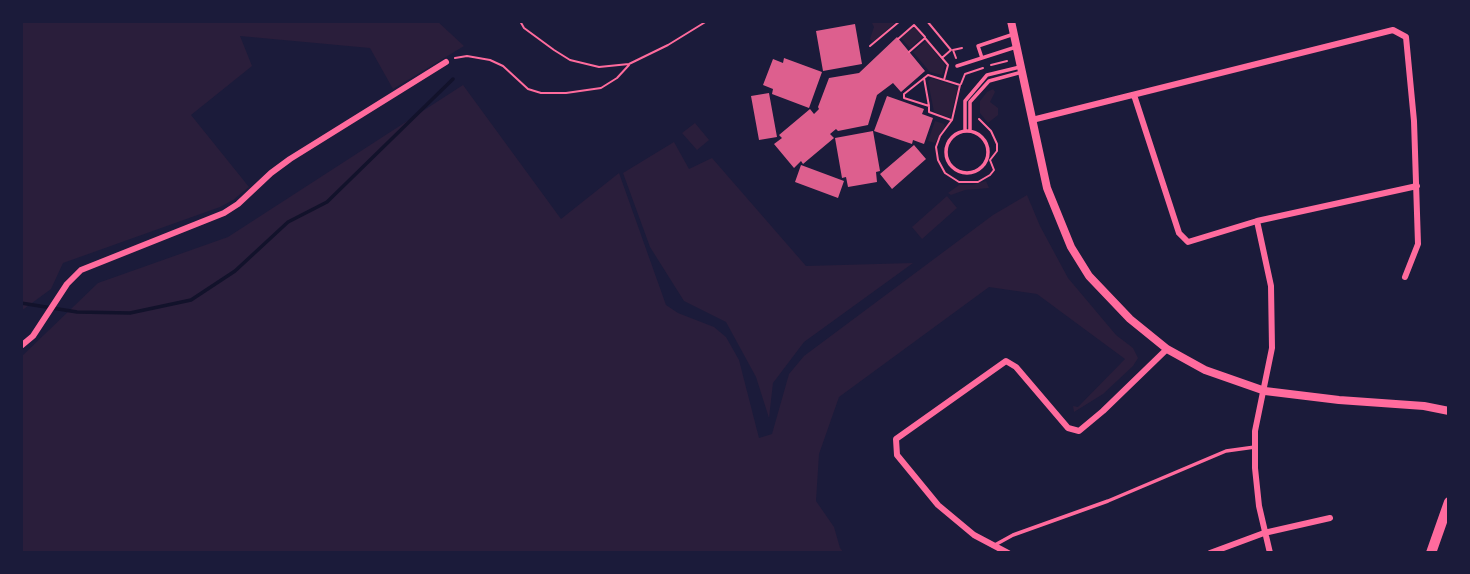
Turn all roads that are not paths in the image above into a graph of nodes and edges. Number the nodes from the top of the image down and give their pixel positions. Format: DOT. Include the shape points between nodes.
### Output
graph roads {
  1 [pos="1012,21"];
  2 [pos="1016,34"];
  3 [pos="1018,47"];
  4 [pos="982,58"];
  5 [pos="446,62"];
  6 [pos="957,66"];
  7 [pos="1023,69"];
  8 [pos="1133,95"];
  9 [pos="1032,120"];
  10 [pos="968,131"];
  11 [pos="1417,186"];
  12 [pos="1257,221"];
  13 [pos="1405,277"];
  14 [pos="21,346"];
  15 [pos="1167,349"];
  16 [pos="1265,391"];
  17 [pos="1449,411"];
  18 [pos="1255,447"];
  19 [pos="1449,502"];
  20 [pos="1330,518"];
  21 [pos="1264,533"];
  22 [pos="993,546"];
  23 [pos="1008,553"];
  24 [pos="1210,553"];
  25 [pos="1270,553"];
  26 [pos="1432,553"];
  1 -- 2 [label="street"];
  2 -- 3 [label="street"];
  2 -- 4 [label="lane" via="978,46"];
  3 -- 4 [label="lane"];
  3 -- 7 [label="street"];
  4 -- 6 [label="lane"];
  5 -- 14 [label="street" via="290,159 224,213 81,270"];
  7 -- 9 [label="street"];
  7 -- 10 [label="lane" via="989,80 970,102"];
  8 -- 9 [label="street"];
  8 -- 11 [label="street" via="1393,30 1406,37"];
  8 -- 12 [label="street" via="1179,233 1188,242"];
  9 -- 15 [label="street" via="1047,188 1071,247 1130,319"];
  10 -- 10 [label="lane" via="949,142 946,155 952,167 963,172 982,166 988,153 983,139"];
  11 -- 12 [label="street"];
  11 -- 13 [label="street" via="1418,243"];
  12 -- 16 [label="street" via="1271,286 1272,348"];
  15 -- 16 [label="street" via="1205,370"];
  15 -- 22 [label="street" via="1079,431 1068,428 1006,361 896,439 897,456 938,505"];
  16 -- 17 [label="street"];
  16 -- 18 [label="street"];
  18 -- 21 [label="street"];
  18 -- 22 [label="lane" via="1226,451"];
  19 -- 26 [label="main road"];
  20 -- 21 [label="street"];
  21 -- 24 [label="street"];
  21 -- 25 [label="street"];
  22 -- 23 [label="street"];
}
